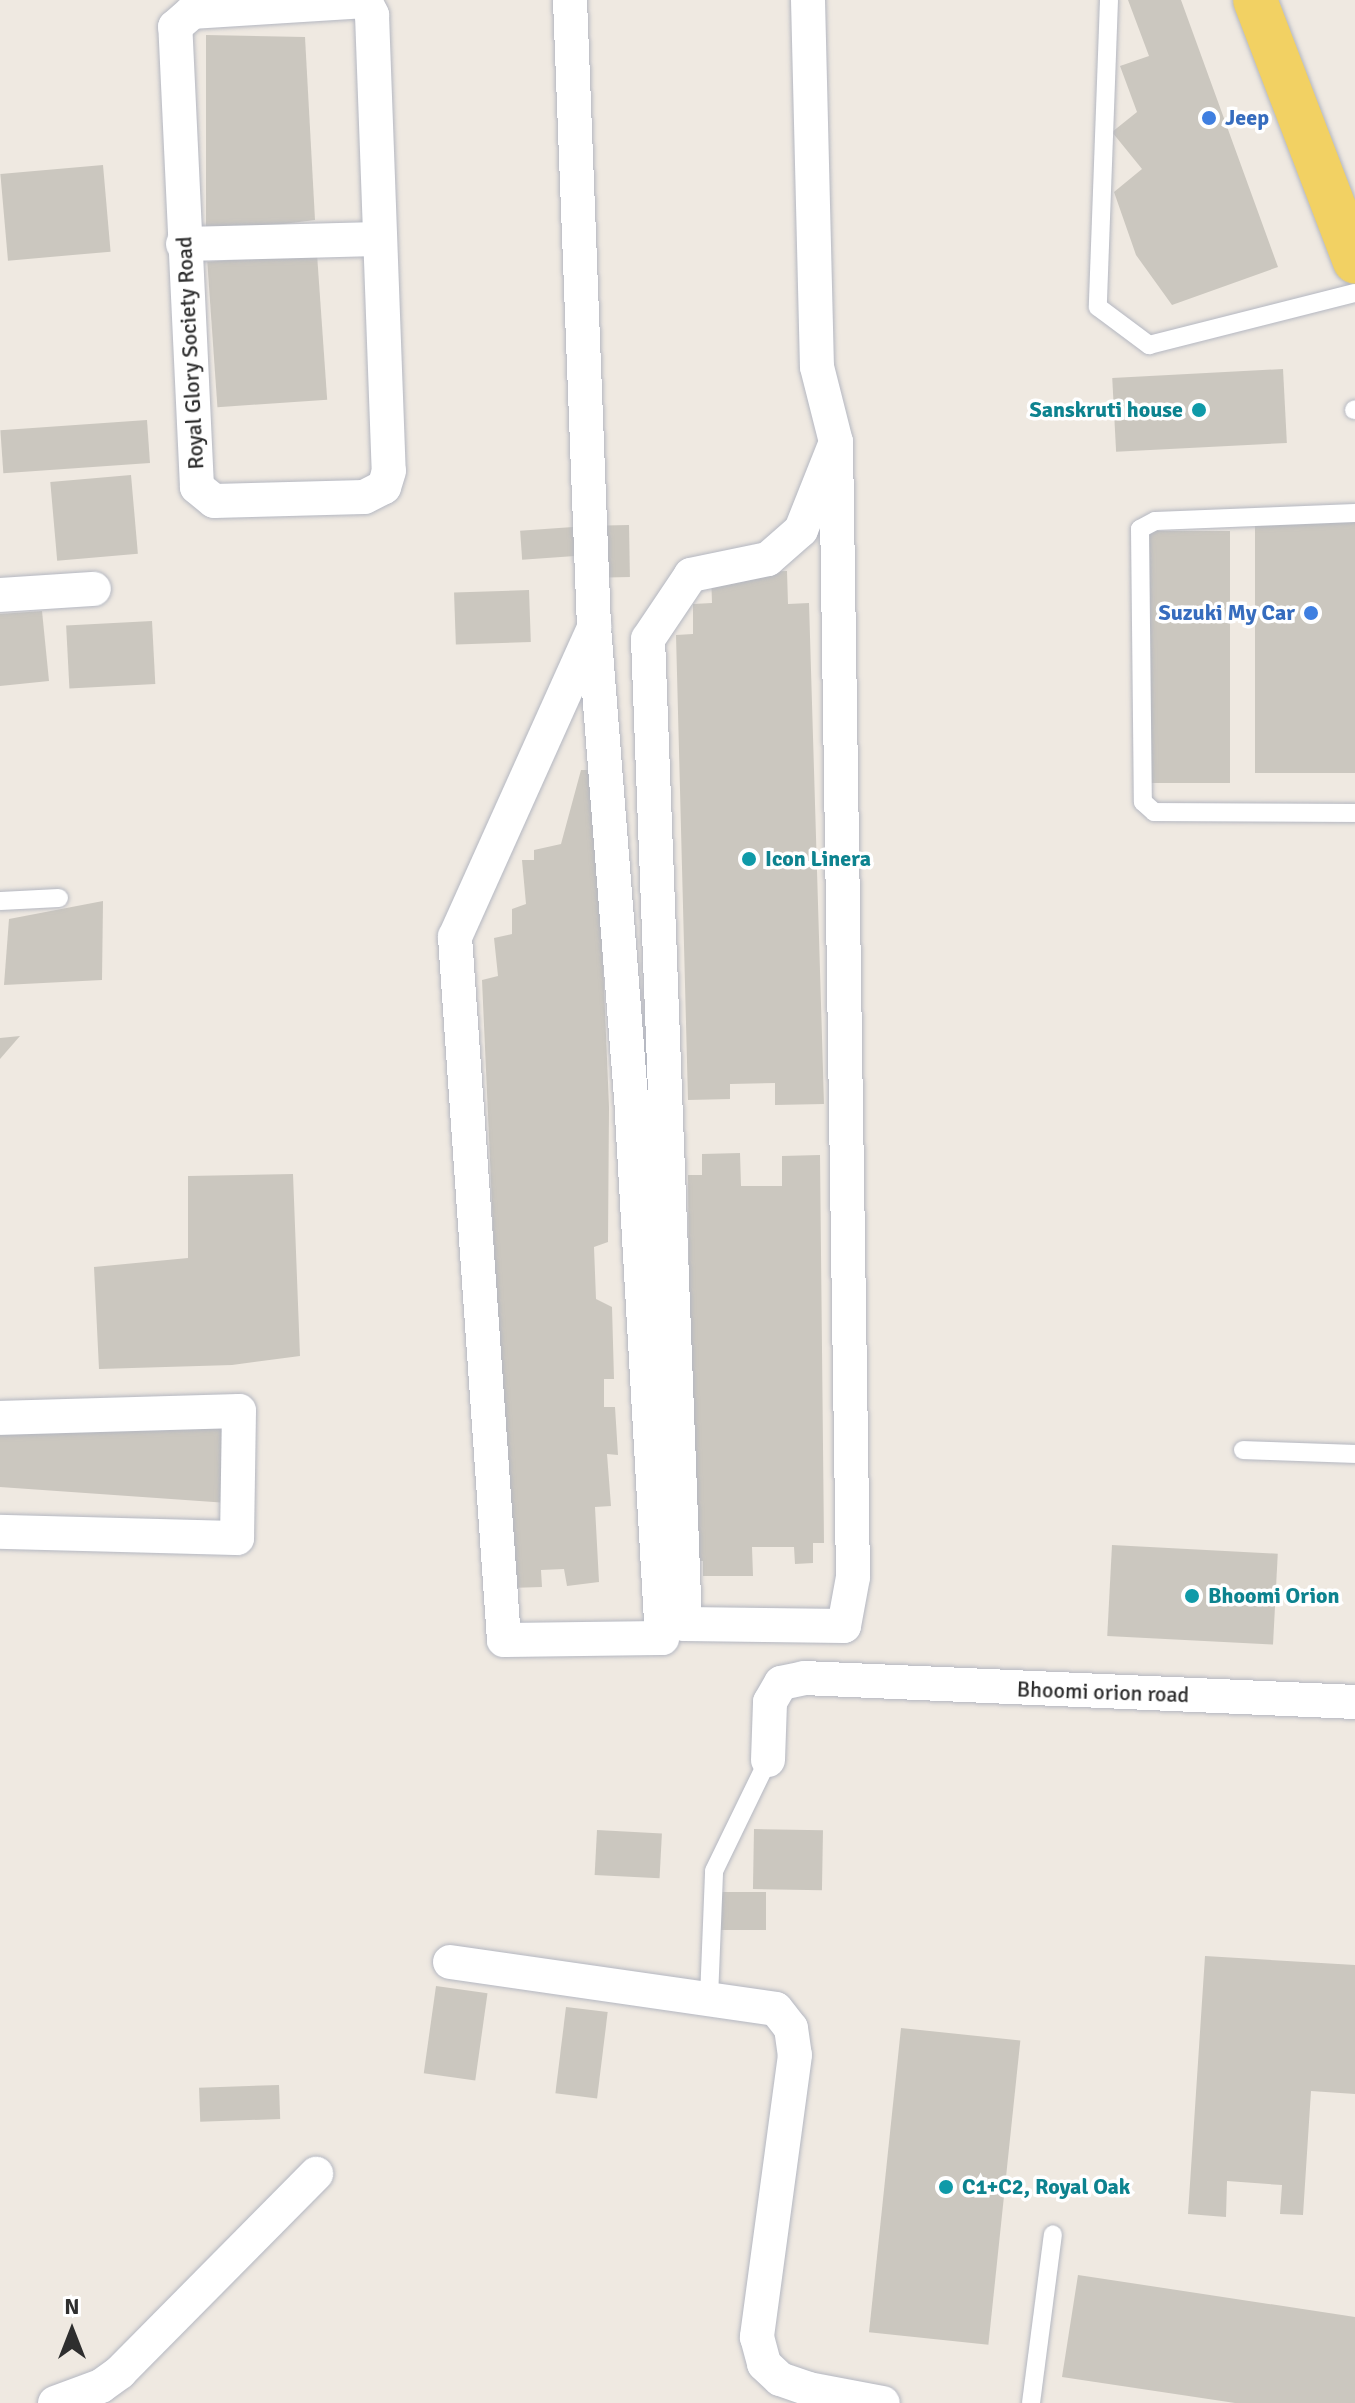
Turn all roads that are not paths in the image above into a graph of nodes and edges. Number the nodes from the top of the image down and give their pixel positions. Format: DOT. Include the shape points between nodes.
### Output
graph roads {
  1 [pos="570,0"];
  2 [pos="808,0"];
  3 [pos="1109,0"];
  4 [pos="1255,0"];
  5 [pos="345,1"];
  6 [pos="380,239"];
  7 [pos="183,244"];
  8 [pos="1355,262"];
  9 [pos="1355,293"];
  10 [pos="836,442"];
  11 [pos="1355,513"];
  12 [pos="94,589"];
  13 [pos="0,595"];
  14 [pos="594,627"];
  15 [pos="1355,813"];
  16 [pos="59,898"];
  17 [pos="0,901"];
  18 [pos="0,1418"];
  19 [pos="1243,1450"];
  20 [pos="1355,1454"];
  21 [pos="0,1532"];
  22 [pos="1355,1702"];
  23 [pos="768,1760"];
  24 [pos="450,1962"];
  25 [pos="709,1998"];
  26 [pos="316,2174"];
  27 [pos="1053,2234"];
  28 [pos="55,2403"];
  29 [pos="883,2403"];
  30 [pos="1031,2403"];
  1 -- 14 [label="street"];
  2 -- 10 [label="street" via="817,367"];
  3 -- 9 [label="lane" via="1098,307 1149,345"];
  4 -- 8 [label="main road"];
  5 -- 6 [label="street, Royal Glory Society Road" via="365,1 372,15"];
  5 -- 7 [label="street, Royal Glory Society Road" via="192,12 175,27"];
  6 -- 7 [label="street"];
  6 -- 7 [label="street, Royal Glory Society Road" via="389,471 384,487 364,497 229,503 204,497 197,487"];
  10 -- 10 [label="street" via="801,530 768,559 691,575 648,639 685,1624 844,1626 853,1577"];
  11 -- 15 [label="lane" via="1155,521 1140,529 1143,802 1154,812"];
  12 -- 13 [label="street"];
  14 -- 14 [label="street" via="455,937 504,1640 662,1638 632,1115"];
  16 -- 17 [label="lane"];
  18 -- 21 [label="street" via="239,1411 237,1538"];
  19 -- 20 [label="lane"];
  22 -- 23 [label="street, Bhoomi orion road" via="804,1678 781,1683 770,1702"];
  23 -- 25 [label="lane" via="714,1871"];
  24 -- 25 [label="street"];
  25 -- 29 [label="street" via="776,2009 791,2028 795,2055 757,2337 764,2364 780,2379 809,2389"];
  26 -- 28 [label="street" via="120,2372 101,2386"];
  27 -- 30 [label="lane"];
}
